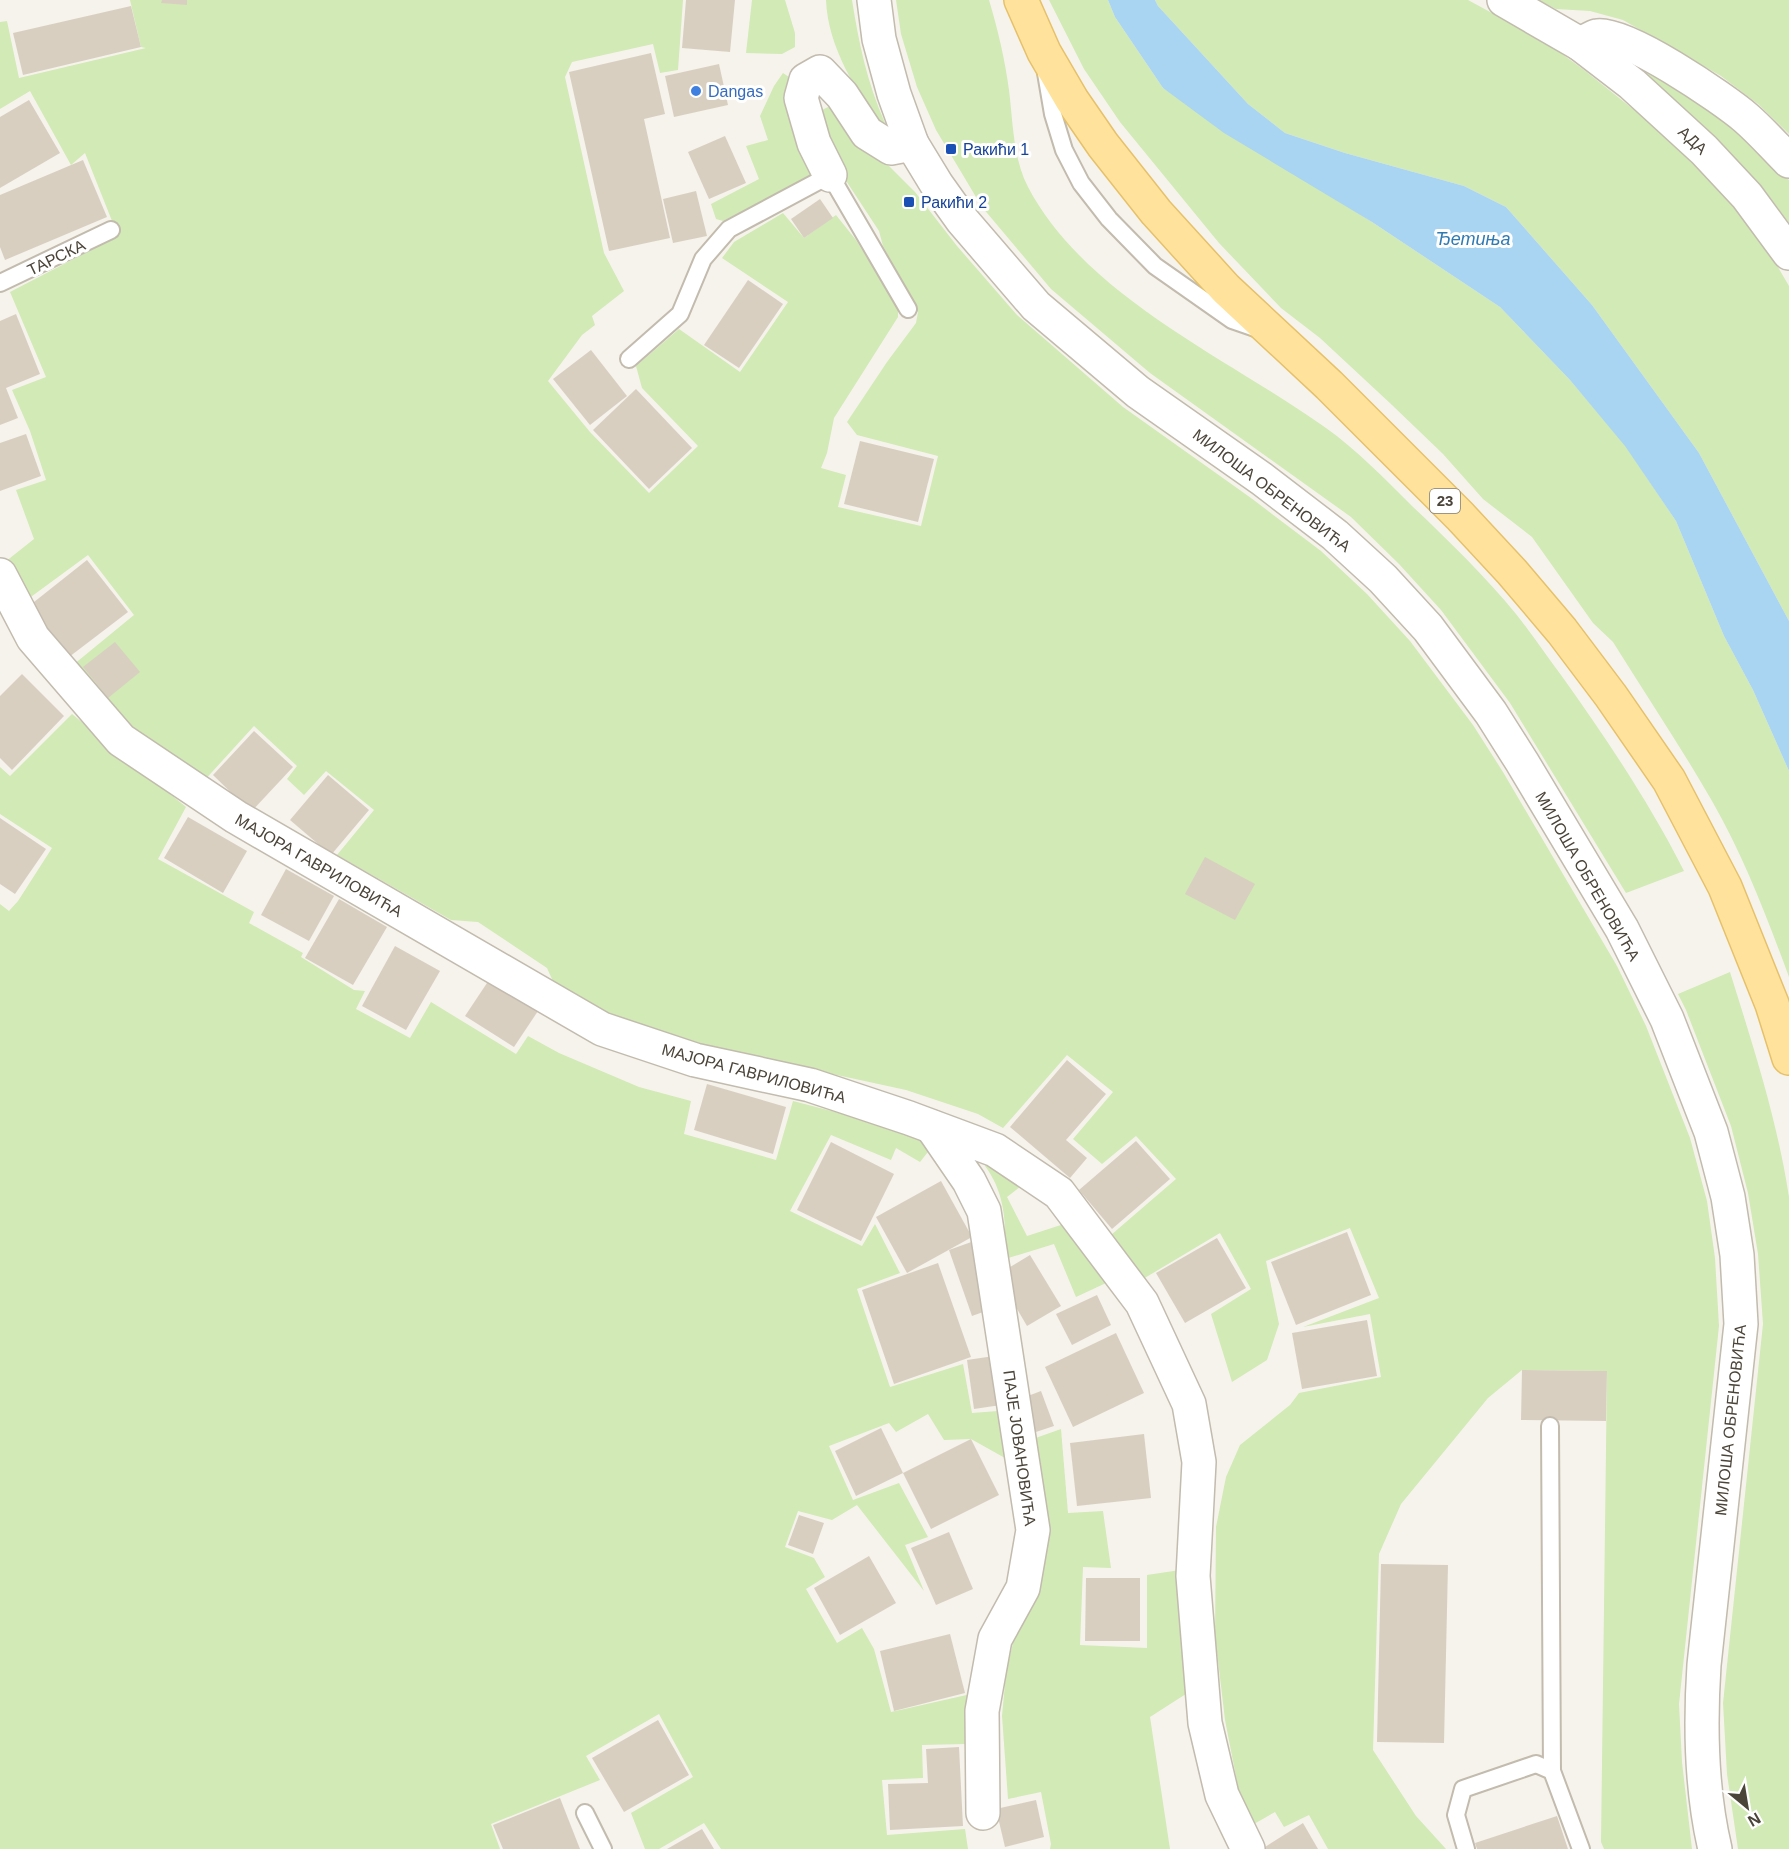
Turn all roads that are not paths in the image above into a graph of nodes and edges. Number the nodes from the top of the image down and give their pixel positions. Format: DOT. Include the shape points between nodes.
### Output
graph roads {
  1 [pos="874,0"];
  2 [pos="1021,0"];
  3 [pos="1504,0"];
  4 [pos="1581,44"];
  5 [pos="912,144"];
  6 [pos="1789,161"];
  7 [pos="830,175"];
  8 [pos="111,230"];
  9 [pos="1789,254"];
  10 [pos="0,284"];
  11 [pos="908,309"];
  12 [pos="629,359"];
  13 [pos="0,575"];
  14 [pos="1789,1058"];
  15 [pos="932,1127"];
  16 [pos="1550,1426"];
  17 [pos="1552,1771"];
  18 [pos="585,1813"];
  19 [pos="983,1814"];
  20 [pos="603,1849"];
  21 [pos="1248,1849"];
  22 [pos="1466,1849"];
  23 [pos="1581,1849"];
  24 [pos="1715,1849"];
  1 -- 5 [label="street, МИЛОША ОБРЕНОВИЋА" via="879,39"];
  2 -- 14 [label="main road, 23" via="1044,52 1072,100 1156,212 1226,289 1452,507 1562,631 1611,696 1669,780 1725,887 1772,1004"];
  3 -- 4 [label="street, АДА"];
  4 -- 6 [label="street" via="1598,36 1617,38 1638,49 1709,90 1747,118"];
  4 -- 9 [label="street, АДА" via="1704,150 1747,196"];
  5 -- 7 [label="street" via="891,148 867,133 842,95 820,72 806,80 801,98 814,143"];
  5 -- 24 [label="street, МИЛОША ОБРЕНОВИЋА" via="962,220 1036,306 1138,392 1335,535 1428,628 1522,762 1622,929 1667,1019 1711,1132 1728,1197 1737,1255 1741,1324 1701,1704 1704,1774"];
  7 -- 11 [label="lane"];
  7 -- 12 [label="lane" via="729,229 703,259 680,314"];
  8 -- 10 [label="lane, ТАРСКА"];
  13 -- 15 [label="street, МАЈОРА ГАВРИЛОВИЋА" via="33,638 121,740 236,817 602,1029 695,1060 810,1085"];
  15 -- 19 [label="street, ПАЈЕ ЈОВАНОВИЋА" via="969,1181 984,1211 1033,1530 1023,1588 995,1639 982,1711"];
  15 -- 21 [label="street, МАЈОРА ГАВРИЛОВИЋА" via="995,1150 1059,1193 1142,1303 1189,1404 1199,1462 1193,1576 1205,1723 1222,1795"];
  16 -- 17 [label="lane"];
  17 -- 22 [label="lane" via="1536,1764 1463,1789 1456,1815"];
  17 -- 23 [label="lane"];
  18 -- 20 [label="lane"];
}
